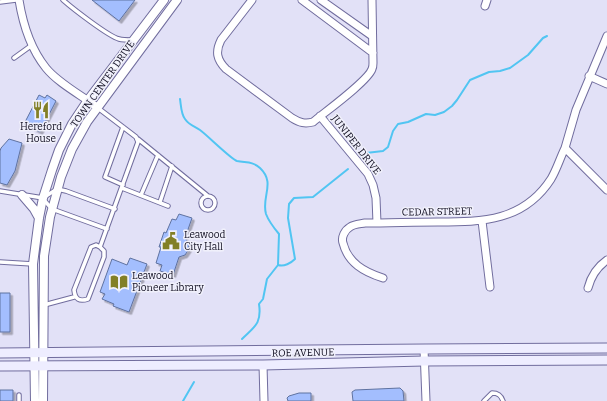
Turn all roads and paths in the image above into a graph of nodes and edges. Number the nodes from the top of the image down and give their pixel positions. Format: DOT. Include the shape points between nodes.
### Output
graph roads {
  1 [pos="18,0"];
  2 [pos="63,0"];
  3 [pos="164,0"];
  4 [pos="177,0"];
  5 [pos="252,0"];
  6 [pos="304,0"];
  7 [pos="321,0"];
  8 [pos="372,0"];
  9 [pos="0,2"];
  10 [pos="338,12"];
  11 [pos="331,21"];
  12 [pos="372,36"];
  13 [pos="607,36"];
  14 [pos="133,40"];
  15 [pos="32,46"];
  16 [pos="373,53"];
  17 [pos="14,58"];
  18 [pos="589,76"];
  19 [pos="607,84"];
  20 [pos="88,100"];
  21 [pos="97,107"];
  22 [pos="320,116"];
  23 [pos="123,127"];
  24 [pos="138,139"];
  25 [pos="565,148"];
  26 [pos="158,155"];
  27 [pos="172,166"];
  28 [pos="123,187"];
  29 [pos="57,189"];
  30 [pos="607,190"];
  31 [pos="0,191"];
  32 [pos="22,195"];
  33 [pos="141,195"];
  34 [pos="208,196"];
  35 [pos="43,198"];
  36 [pos="160,202"];
  37 [pos="168,206"];
  38 [pos="52,209"];
  39 [pos="114,209"];
  40 [pos="38,218"];
  41 [pos="482,221"];
  42 [pos="377,223"];
  43 [pos="107,229"];
  44 [pos="100,247"];
  45 [pos="607,260"];
  46 [pos="0,262"];
  47 [pos="33,264"];
  48 [pos="383,278"];
  49 [pos="490,287"];
  50 [pos="588,288"];
  51 [pos="74,297"];
  52 [pos="44,305"];
  53 [pos="607,348"];
  54 [pos="424,349"];
  55 [pos="286,350"];
  56 [pos="34,353"];
  57 [pos="45,353"];
  58 [pos="0,354"];
  59 [pos="607,360"];
  60 [pos="424,361"];
  61 [pos="263,364"];
  62 [pos="0,366"];
  63 [pos="39,366"];
  64 [pos="19,396"];
  65 [pos="19,401"];
  66 [pos="35,401"];
  67 [pos="44,401"];
  68 [pos="264,401"];
  69 [pos="426,401"];
  70 [pos="484,401"];
  71 [pos="503,401"];
  1 -- 9 [label="lane"];
  1 -- 15 [label="street"];
  2 -- 14 [label="lane" via="111,35 118,39"];
  3 -- 14 [label="street, TOWN CENTER DRIVE"];
  4 -- 21 [label="street, TOWN CENTER DRIVE"];
  5 -- 22 [label="street, JUNIPER DRIVE" via="217,47 220,62 299,123 313,122"];
  6 -- 11 [label="street"];
  7 -- 10 [label="street"];
  8 -- 12 [label="street"];
  10 -- 11 [label="street"];
  10 -- 12 [label="street"];
  11 -- 16 [label="street"];
  12 -- 16 [label="street"];
  13 -- 18 [label="street, CEDAR STREET"];
  14 -- 20 [label="street, TOWN CENTER DRIVE"];
  15 -- 17 [label="lane"];
  15 -- 20 [label="street" via="47,69"];
  16 -- 22 [label="street" via="372,70"];
  18 -- 19 [label="street"];
  18 -- 25 [label="street, CEDAR STREET"];
  20 -- 21 [label="street"];
  20 -- 35 [label="street, TOWN CENTER DRIVE" via="59,150"];
  21 -- 23 [label="lane"];
  21 -- 29 [label="street, TOWN CENTER DRIVE" via="72,149"];
  22 -- 42 [label="street, JUNIPER DRIVE" via="368,174 374,185"];
  23 -- 24 [label="lane"];
  23 -- 28 [label="lane" via="104,176"];
  24 -- 26 [label="lane"];
  24 -- 28 [label="lane"];
  25 -- 30 [label="street"];
  25 -- 41 [label="street, CEDAR STREET" via="552,178 540,194 510,214"];
  26 -- 27 [label="lane"];
  26 -- 33 [label="lane"];
  27 -- 34 [label="lane"];
  27 -- 36 [label="lane"];
  28 -- 33 [label="lane"];
  28 -- 39 [label="lane"];
  29 -- 35 [label="lane"];
  29 -- 38 [label="street, TOWN CENTER DRIVE"];
  29 -- 39 [label="lane"];
  31 -- 32 [label="lane"];
  32 -- 35 [label="lane"];
  32 -- 40 [label="street"];
  33 -- 36 [label="lane"];
  35 -- 38 [label="lane"];
  35 -- 40 [label="street, TOWN CENTER DRIVE"];
  36 -- 37 [label="lane"];
  38 -- 43 [label="lane"];
  38 -- 52 [label="street, TOWN CENTER DRIVE" via="44,256"];
  39 -- 43 [label="lane"];
  40 -- 47 [label="street, TOWN CENTER DRIVE"];
  41 -- 42 [label="street, CEDAR STREET"];
  41 -- 49 [label="street"];
  42 -- 48 [label="street, CEDAR STREET" via="350,226 344,232 342,240 346,253 355,263 366,272"];
  43 -- 44 [label="lane"];
  44 -- 51 [label="lane" via="91,247 74,290"];
  44 -- 51 [label="lane" via="104,251 104,257 88,299 83,301"];
  45 -- 50 [label="street" via="595,271"];
  46 -- 47 [label="lane"];
  47 -- 56 [label="street, TOWN CENTER DRIVE"];
  51 -- 52 [label="lane"];
  52 -- 57 [label="street, TOWN CENTER DRIVE"];
  53 -- 54 [label="main road, ROE AVENUE"];
  54 -- 55 [label="main road, ROE AVENUE"];
  54 -- 60 [label="street"];
  55 -- 57 [label="main road, ROE AVENUE"];
  55 -- 61 [label="main road"];
  56 -- 57 [label="main road, ROE AVENUE"];
  56 -- 58 [label="main road, ROE AVENUE"];
  56 -- 63 [label="street, TOWN CENTER DRIVE"];
  57 -- 63 [label="street, TOWN CENTER DRIVE"];
  59 -- 60 [label="main road, ROE AVENUE"];
  60 -- 61 [label="main road, ROE AVENUE"];
  60 -- 69 [label="street"];
  61 -- 63 [label="main road, ROE AVENUE"];
  61 -- 68 [label="street"];
  62 -- 63 [label="main road, ROE AVENUE"];
  63 -- 66 [label="street, TOWN CENTER DRIVE"];
  63 -- 67 [label="street, TOWN CENTER DRIVE"];
  64 -- 65 [label="lane"];
  70 -- 71 [label="lane" via="492,393 500,395"];
}
